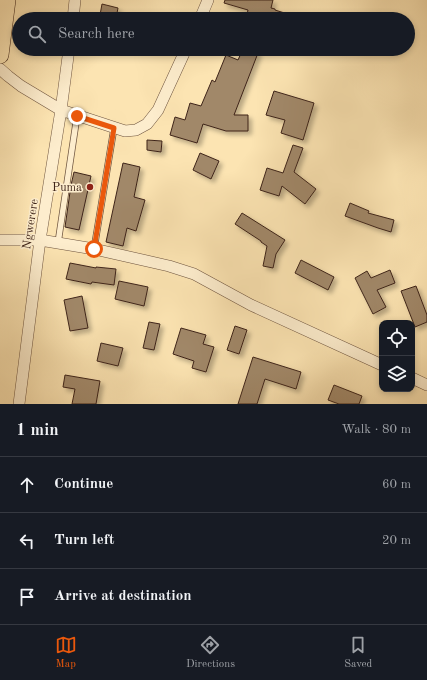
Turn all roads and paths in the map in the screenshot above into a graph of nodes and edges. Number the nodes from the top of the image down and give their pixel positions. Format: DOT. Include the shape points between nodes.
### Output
graph roads {
  1 [pos="7,0"];
  2 [pos="76,0"];
  3 [pos="208,0"];
  4 [pos="74,12"];
  5 [pos="203,12"];
  6 [pos="0,55"];
  7 [pos="68,56"];
  8 [pos="183,56"];
  9 [pos="0,69"];
  10 [pos="61,110"];
  11 [pos="77,116"];
  12 [pos="114,128"];
  13 [pos="0,240"];
  14 [pos="40,240"];
  15 [pos="58,243"];
  16 [pos="94,249"];
  17 [pos="379,363"];
  18 [pos="415,379"];
  19 [pos="427,385"];
  20 [pos="19,404"];
  1 -- 6 [label="main road"];
  2 -- 4 [label="street"];
  3 -- 5 [label="street"];
  7 -- 10 [label="street, Ngwerere"];
  8 -- 12 [label="street" via="158,110 148,124 136,130"];
  9 -- 10 [label="street" via="21,86"];
  10 -- 11 [label="street"];
  10 -- 14 [label="street, Ngwerere"];
  11 -- 12 [label="street"];
  11 -- 15 [label="lane"];
  12 -- 16 [label="lane"];
  13 -- 14 [label="street"];
  14 -- 15 [label="street"];
  14 -- 20 [label="street, Ngwerere"];
  15 -- 16 [label="street"];
  16 -- 17 [label="street" via="194,274 251,305"];
  18 -- 19 [label="street"];
}
